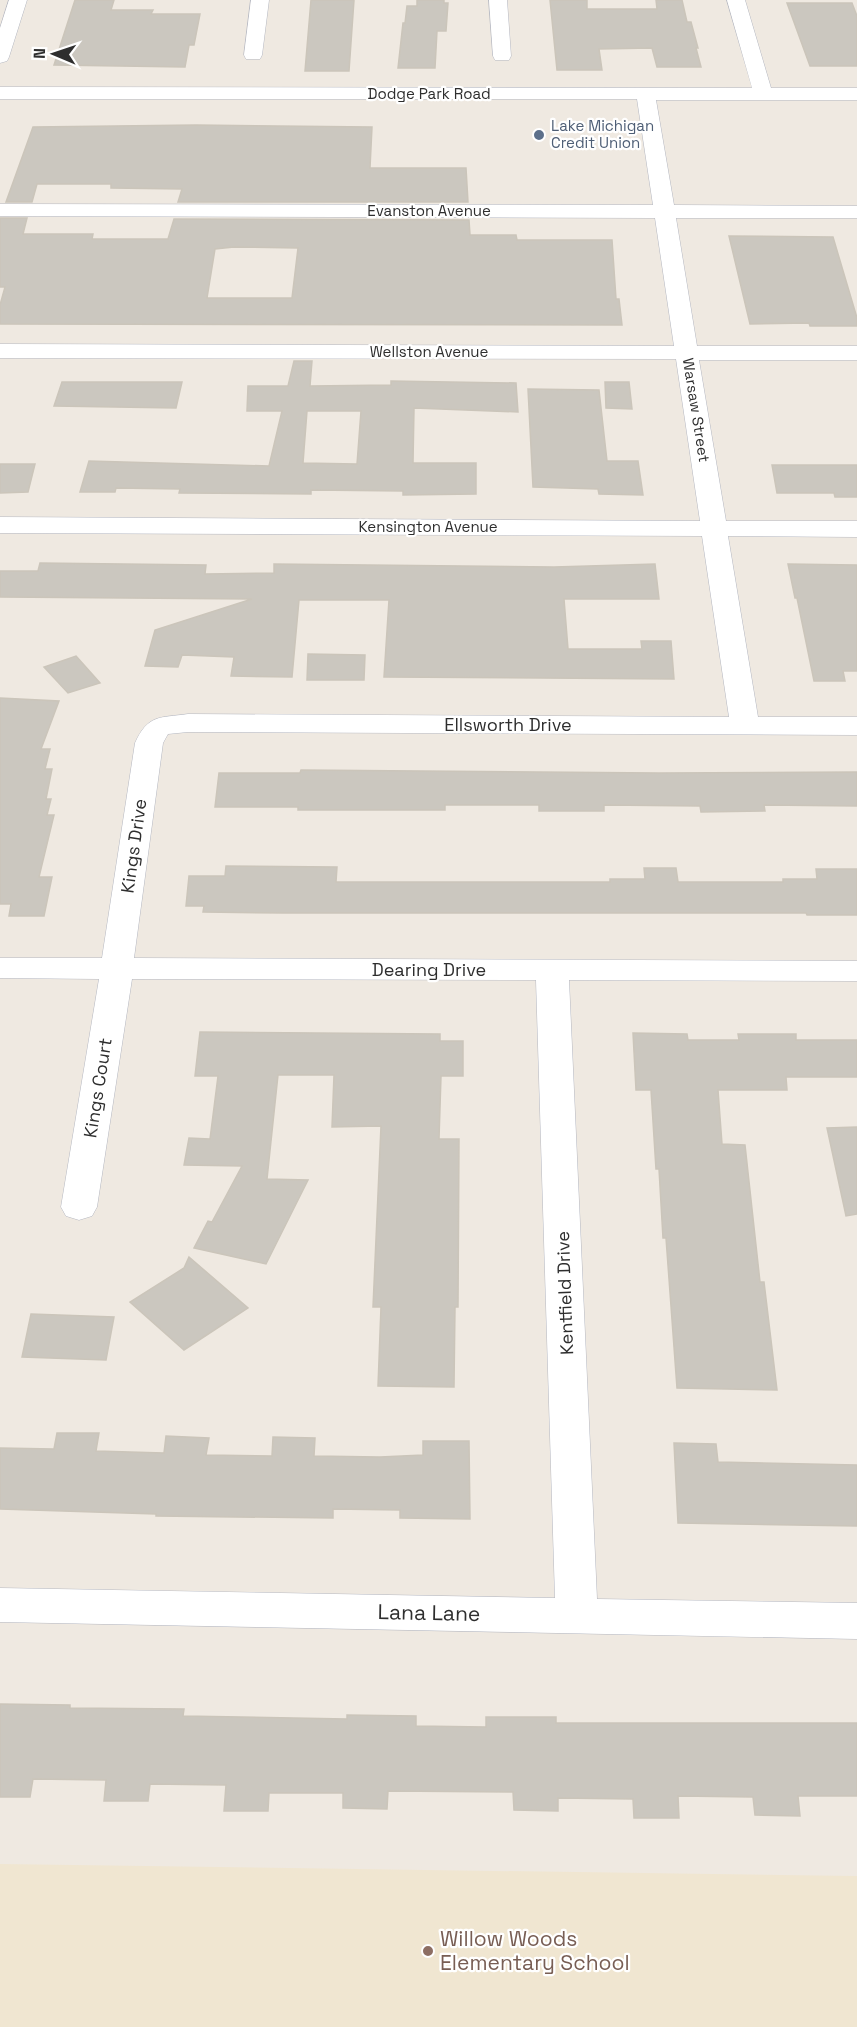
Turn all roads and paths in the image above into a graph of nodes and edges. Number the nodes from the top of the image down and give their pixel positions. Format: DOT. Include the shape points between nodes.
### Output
graph roads {
  1 [pos="18,0"];
  2 [pos="260,0"];
  3 [pos="498,0"];
  4 [pos="736,0"];
  5 [pos="253,55"];
  6 [pos="502,56"];
  7 [pos="0,57"];
  8 [pos="0,93"];
  9 [pos="646,94"];
  10 [pos="763,94"];
  11 [pos="857,94"];
  12 [pos="0,210"];
  13 [pos="664,211"];
  14 [pos="857,212"];
  15 [pos="0,351"];
  16 [pos="686,352"];
  17 [pos="857,353"];
  18 [pos="0,525"];
  19 [pos="715,529"];
  20 [pos="857,529"];
  21 [pos="745,726"];
  22 [pos="857,726"];
  23 [pos="159,727"];
  24 [pos="0,968"];
  25 [pos="117,968"];
  26 [pos="552,970"];
  27 [pos="857,971"];
  28 [pos="79,1207"];
  29 [pos="0,1605"];
  30 [pos="577,1616"];
  31 [pos="857,1621"];
  1 -- 7 [label="street"];
  2 -- 5 [label="street"];
  3 -- 6 [label="street"];
  4 -- 10 [label="street"];
  8 -- 9 [label="street, Dodge Park Road"];
  9 -- 10 [label="street, Dodge Park Road"];
  9 -- 13 [label="street, Warsaw Street"];
  10 -- 11 [label="street, Dodge Park Road"];
  12 -- 13 [label="street, Evanston Avenue"];
  13 -- 14 [label="street, Evanston Avenue"];
  13 -- 16 [label="street, Warsaw Street"];
  15 -- 16 [label="street, Wellston Avenue"];
  16 -- 17 [label="street, Wellston Avenue"];
  16 -- 19 [label="street, Warsaw Street"];
  18 -- 19 [label="street, Kensington Avenue"];
  19 -- 20 [label="street, Kensington Avenue"];
  19 -- 21 [label="street, Warsaw Street"];
  21 -- 22 [label="street, Ellsworth Drive"];
  21 -- 23 [label="street, Ellsworth Drive" via="188,723"];
  23 -- 25 [label="street, Kings Drive" via="149,743"];
  24 -- 25 [label="street, Dearing Drive"];
  25 -- 26 [label="street, Dearing Drive"];
  25 -- 28 [label="street, Kings Court"];
  26 -- 27 [label="street, Dearing Drive"];
  26 -- 30 [label="street, Kentfield Drive"];
  29 -- 30 [label="street, Lana Lane"];
  30 -- 31 [label="street, Lana Lane"];
}
